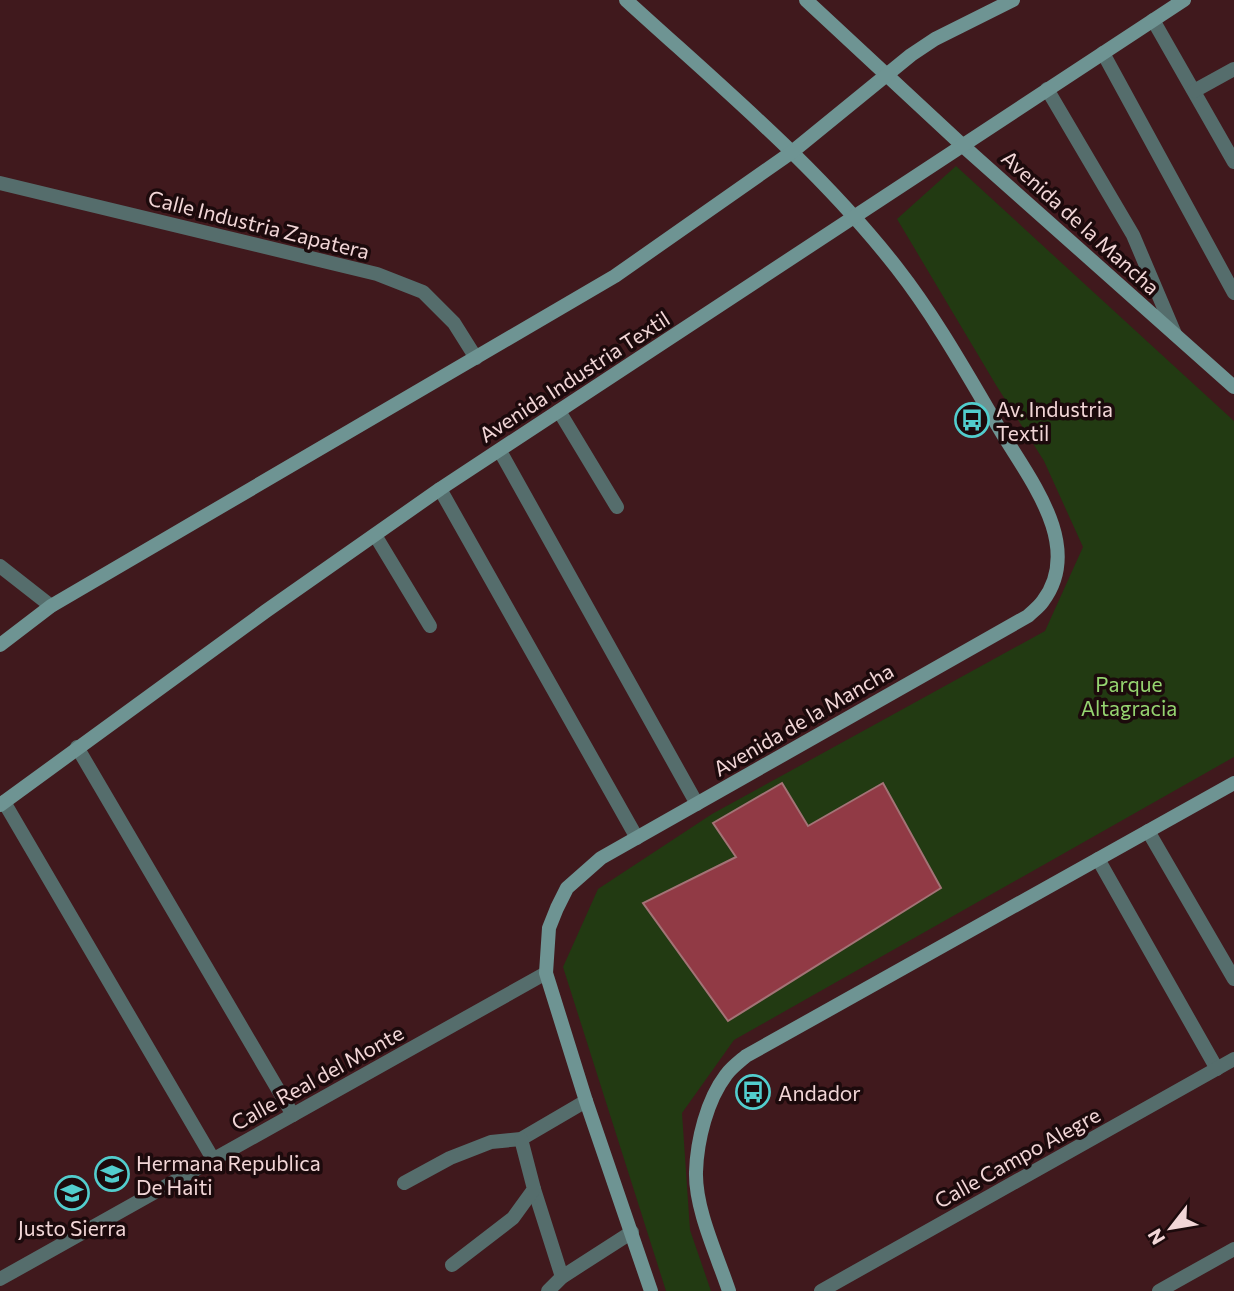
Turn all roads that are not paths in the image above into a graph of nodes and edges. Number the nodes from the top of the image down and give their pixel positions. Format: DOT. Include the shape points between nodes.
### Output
graph roads {
  1 [pos="626,0"];
  2 [pos="806,0"];
  3 [pos="1013,0"];
  4 [pos="1184,0"];
  5 [pos="1153,20"];
  6 [pos="1103,53"];
  7 [pos="1234,69"];
  8 [pos="888,74"];
  9 [pos="1047,89"];
  10 [pos="1194,91"];
  11 [pos="962,145"];
  12 [pos="792,152"];
  13 [pos="1234,160"];
  14 [pos="0,183"];
  15 [pos="855,218"];
  16 [pos="1234,293"];
  17 [pos="1175,334"];
  18 [pos="477,358"];
  19 [pos="1234,387"];
  20 [pos="559,411"];
  21 [pos="500,450"];
  22 [pos="440,489"];
  23 [pos="617,506"];
  24 [pos="375,535"];
  25 [pos="0,566"];
  26 [pos="51,606"];
  27 [pos="430,626"];
  28 [pos="0,645"];
  29 [pos="77,747"];
  30 [pos="1234,783"];
  31 [pos="2,804"];
  32 [pos="697,804"];
  33 [pos="1148,831"];
  34 [pos="637,838"];
  35 [pos="1098,859"];
  36 [pos="546,973"];
  37 [pos="1234,979"];
  38 [pos="1234,1059"];
  39 [pos="1217,1069"];
  40 [pos="586,1101"];
  41 [pos="293,1115"];
  42 [pos="521,1139"];
  43 [pos="213,1159"];
  44 [pos="404,1183"];
  45 [pos="534,1189"];
  46 [pos="632,1232"];
  47 [pos="1234,1249"];
  48 [pos="452,1265"];
  49 [pos="562,1278"];
  50 [pos="0,1279"];
  51 [pos="0,1286"];
  52 [pos="2,1291"];
  53 [pos="548,1291"];
  54 [pos="652,1291"];
  55 [pos="729,1291"];
  56 [pos="821,1291"];
  57 [pos="1159,1291"];
  1 -- 12 [label="street, Avenida de la Mancha"];
  2 -- 8 [label="street, Avenida de la Mancha"];
  3 -- 8 [label="street" via="935,39"];
  4 -- 5 [label="street, Avenida Industria Textil"];
  5 -- 6 [label="street, Avenida Industria Textil"];
  5 -- 10 [label="street"];
  6 -- 9 [label="street, Avenida Industria Textil"];
  6 -- 16 [label="street"];
  7 -- 10 [label="street"];
  8 -- 11 [label="street, Avenida de la Mancha"];
  8 -- 12 [label="street"];
  9 -- 11 [label="street, Avenida Industria Textil"];
  9 -- 17 [label="street" via="1133,235"];
  10 -- 13 [label="street"];
  11 -- 15 [label="street, Avenida Industria Textil"];
  11 -- 17 [label="street, Avenida de la Mancha"];
  12 -- 15 [label="street, Avenida de la Mancha"];
  12 -- 18 [label="street" via="615,276"];
  14 -- 18 [label="street, Calle Industria Zapatera" via="377,274 424,292 454,323"];
  15 -- 20 [label="street, Avenida Industria Textil"];
  15 -- 32 [label="street, Avenida de la Mancha" via="935,320 1051,517 1058,540 1052,584 1028,616"];
  17 -- 19 [label="street, Avenida de la Mancha"];
  18 -- 26 [label="street"];
  20 -- 21 [label="street, Avenida Industria Textil"];
  20 -- 23 [label="street"];
  21 -- 22 [label="street, Avenida Industria Textil"];
  21 -- 32 [label="street"];
  22 -- 24 [label="street, Avenida Industria Textil"];
  22 -- 34 [label="street"];
  24 -- 27 [label="street"];
  24 -- 29 [label="street, Avenida Industria Textil"];
  25 -- 26 [label="street"];
  26 -- 28 [label="street"];
  29 -- 31 [label="street, Avenida Industria Textil"];
  29 -- 41 [label="street"];
  30 -- 33 [label="street"];
  31 -- 43 [label="street"];
  32 -- 34 [label="street, Avenida de la Mancha"];
  33 -- 35 [label="street"];
  33 -- 37 [label="street"];
  34 -- 36 [label="street, Avenida de la Mancha" via="601,858 567,888 549,928"];
  35 -- 39 [label="street"];
  35 -- 55 [label="street" via="746,1056 726,1073 703,1127 696,1172 701,1207"];
  36 -- 40 [label="street, Avenida de la Mancha"];
  36 -- 41 [label="street, Calle Real del Monte"];
  38 -- 39 [label="street, Calle Campo Alegre"];
  39 -- 56 [label="street, Calle Campo Alegre"];
  40 -- 42 [label="street"];
  40 -- 46 [label="street, Avenida de la Mancha"];
  41 -- 43 [label="street, Calle Real del Monte"];
  42 -- 44 [label="street" via="491,1142 450,1157"];
  42 -- 45 [label="street"];
  43 -- 50 [label="street, Calle Real del Monte"];
  45 -- 48 [label="street" via="513,1218"];
  45 -- 49 [label="street"];
  46 -- 49 [label="street"];
  46 -- 54 [label="street, Avenida de la Mancha"];
  47 -- 57 [label="street"];
  49 -- 53 [label="street"];
  51 -- 52 [label="street"];
}
